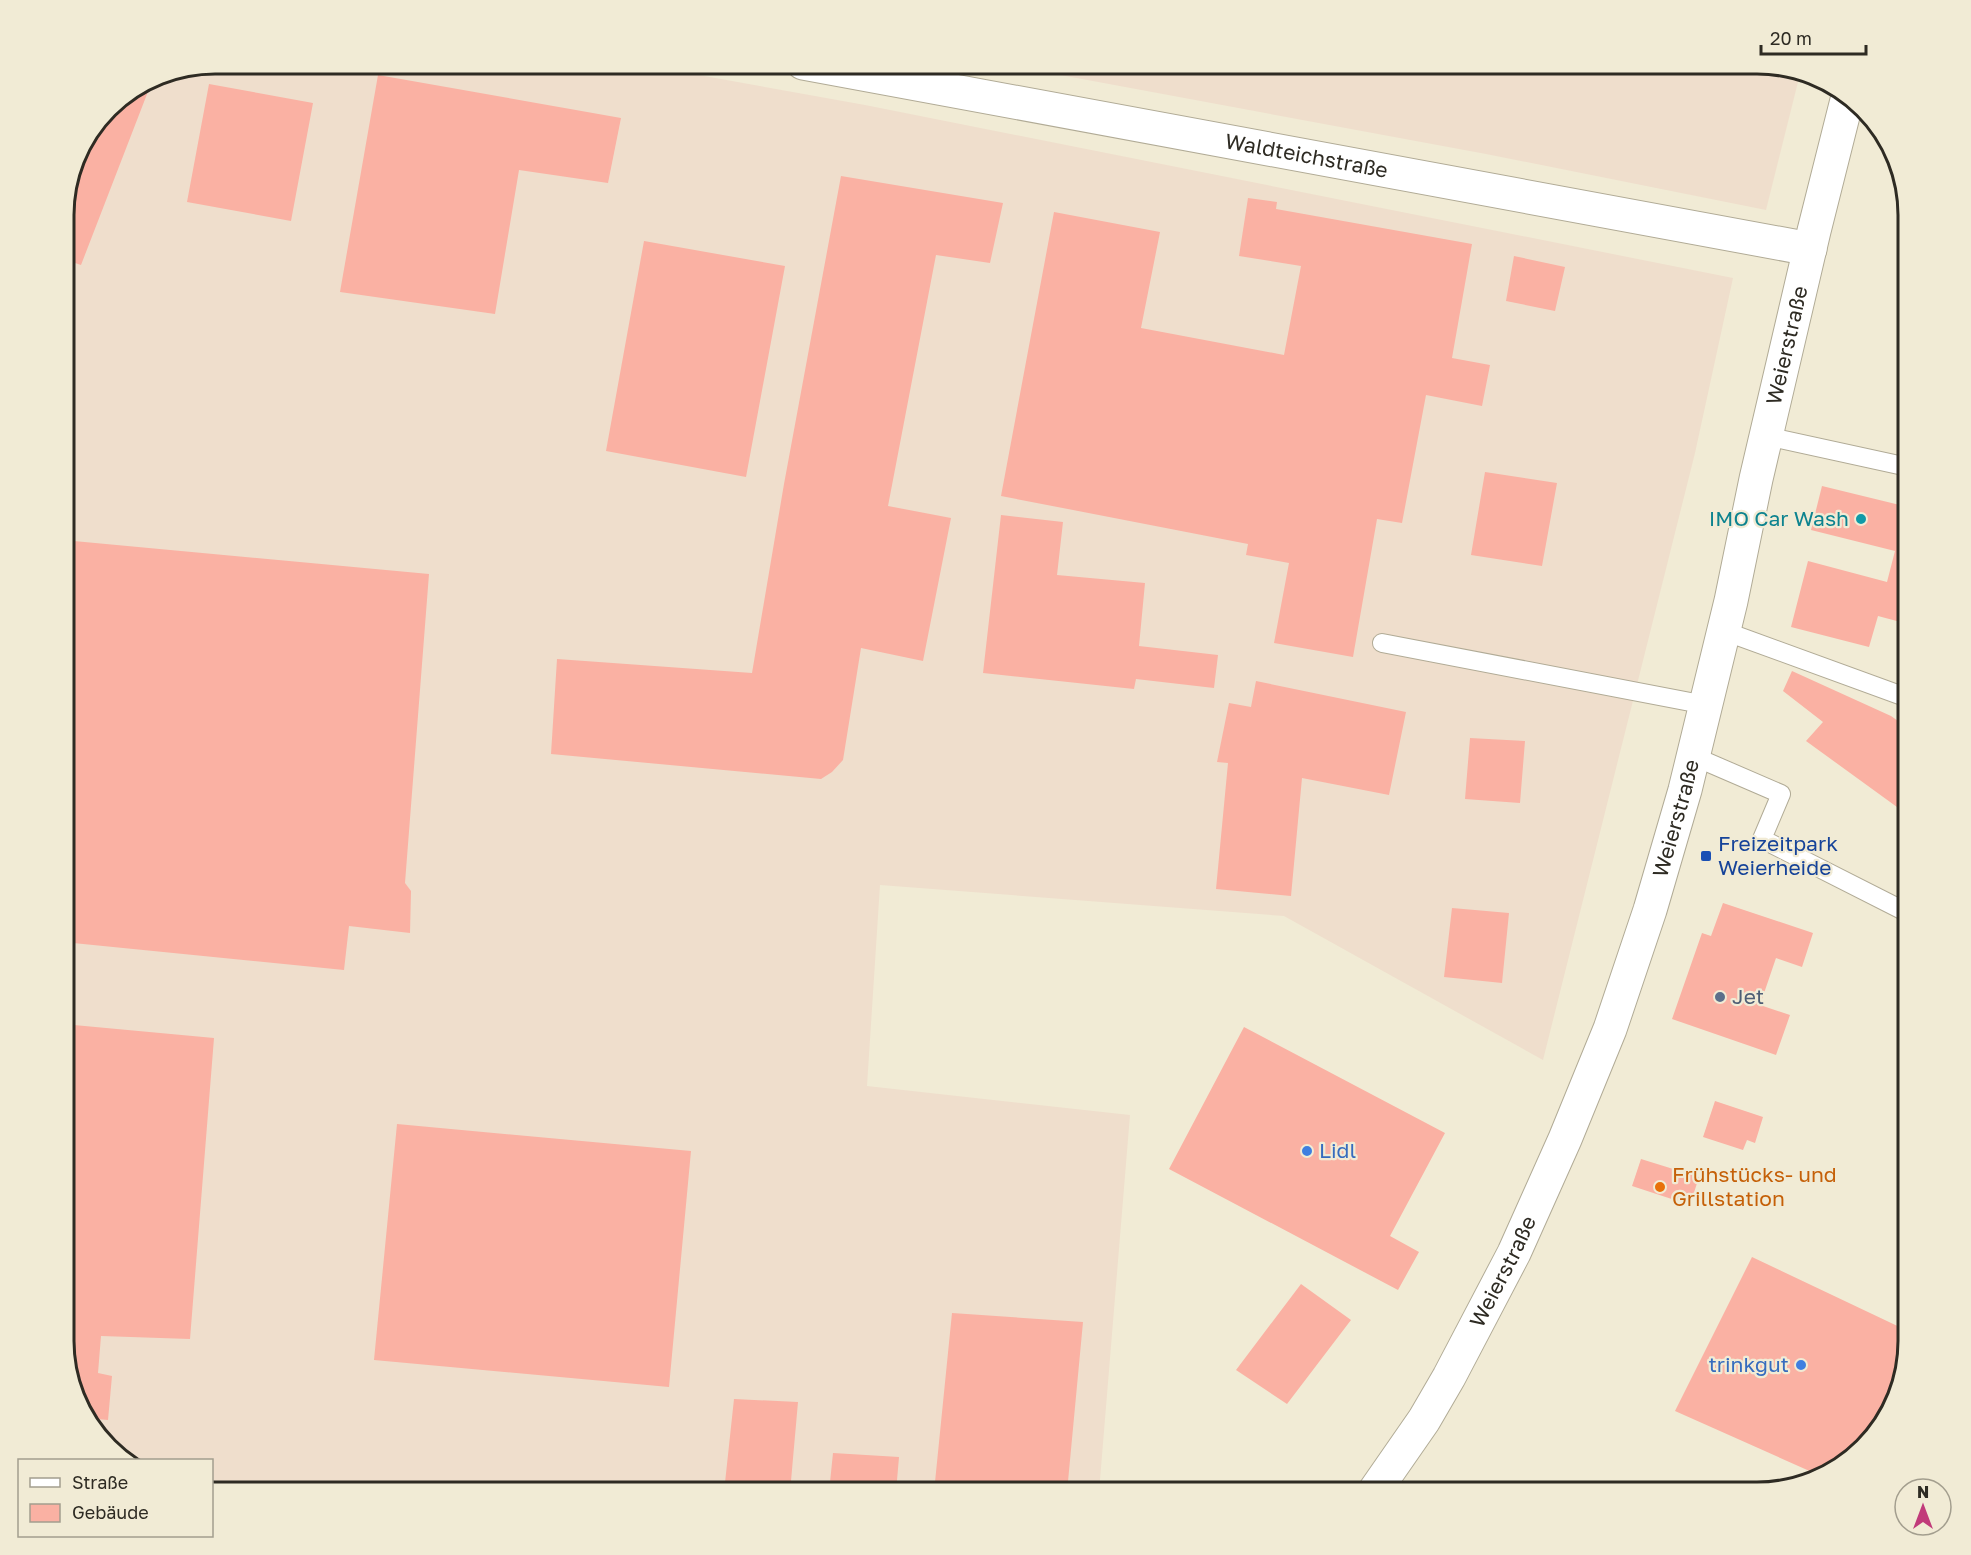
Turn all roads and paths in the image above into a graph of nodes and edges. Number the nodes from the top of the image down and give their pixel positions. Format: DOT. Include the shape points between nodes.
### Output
graph roads {
  1 [pos="863,74"];
  2 [pos="1846,105"];
  3 [pos="1810,249"];
  4 [pos="1766,436"];
  5 [pos="1898,464"];
  6 [pos="1724,631"];
  7 [pos="1382,643"];
  8 [pos="1898,694"];
  9 [pos="1706,705"];
  10 [pos="1693,756"];
  11 [pos="1898,908"];
  12 [pos="1381,1482"];
  1 -- 3 [label="main road, Waldteichstraße"];
  2 -- 3 [label="main road, Weierstraße"];
  3 -- 4 [label="main road, Weierstraße"];
  4 -- 5 [label="lane"];
  4 -- 6 [label="main road, Weierstraße"];
  6 -- 8 [label="lane"];
  6 -- 9 [label="main road, Weierstraße"];
  7 -- 9 [label="lane"];
  9 -- 10 [label="main road, Weierstraße"];
  10 -- 11 [label="lane" via="1781,794 1762,839"];
  10 -- 12 [label="main road, Weierstraße" via="1645,926 1610,1029 1565,1139 1514,1253 1449,1377"];
}
